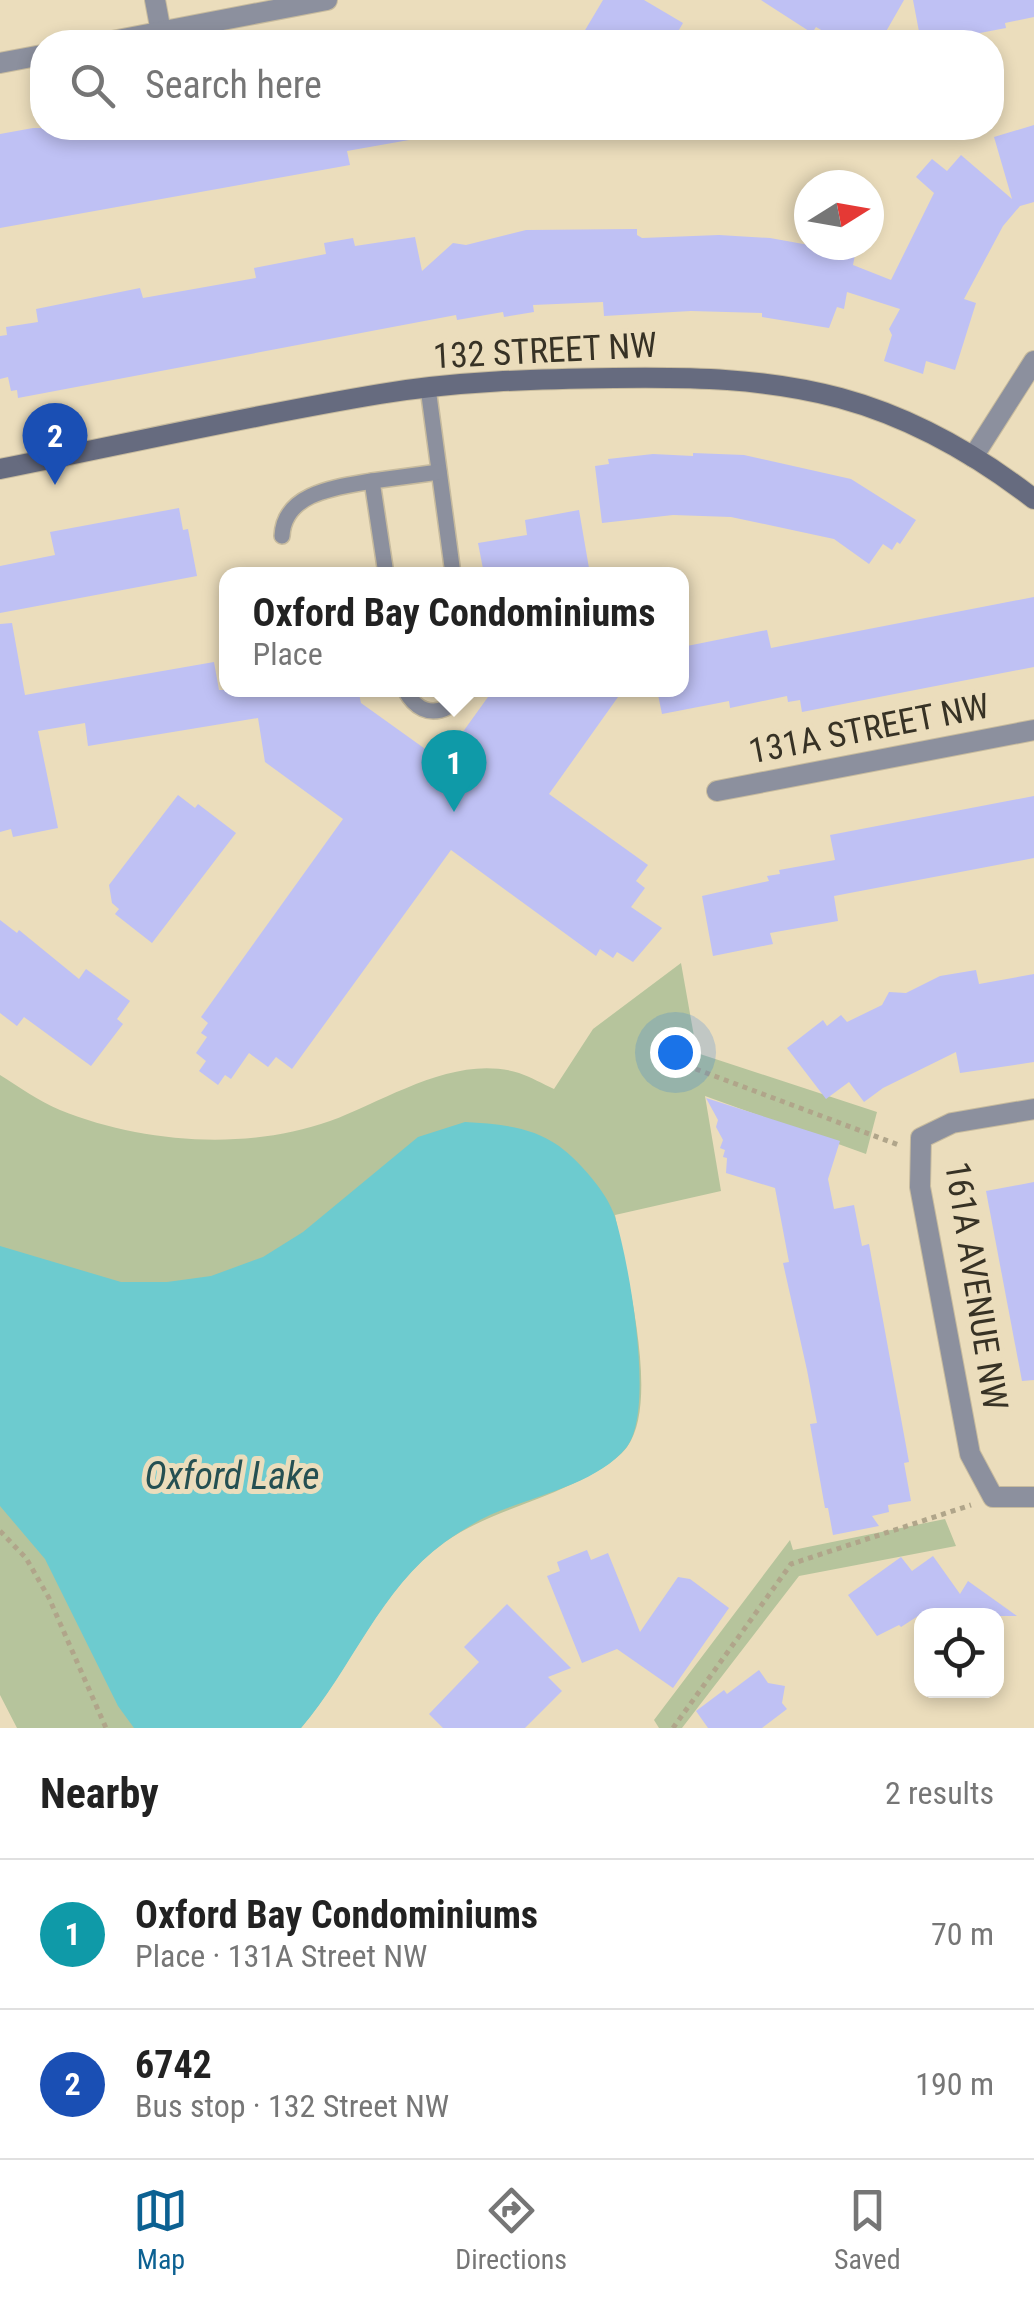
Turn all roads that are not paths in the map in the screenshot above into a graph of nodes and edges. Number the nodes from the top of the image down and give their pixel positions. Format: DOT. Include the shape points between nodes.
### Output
graph roads {
  1 [pos="155,0"];
  2 [pos="327,0"];
  3 [pos="162,30"];
  4 [pos="172,30"];
  5 [pos="30,57"];
  6 [pos="0,63"];
  7 [pos="1034,360"];
  8 [pos="428,388"];
  9 [pos="973,457"];
  10 [pos="0,469"];
  11 [pos="440,472"];
  12 [pos="372,480"];
  13 [pos="1034,499"];
  14 [pos="282,536"];
  15 [pos="385,567"];
  16 [pos="452,567"];
  17 [pos="409,697"];
  18 [pos="452,697"];
  19 [pos="1034,730"];
  20 [pos="717,791"];
  21 [pos="1034,1108"];
  22 [pos="1034,1497"];
  1 -- 3 [label="street"];
  2 -- 4 [label="street"];
  5 -- 6 [label="street"];
  7 -- 9 [label="street"];
  8 -- 9 [label="street, 132 STREET NW" via="620,378 763,383 842,399"];
  8 -- 10 [label="street, 132 STREET NW"];
  8 -- 11 [label="lane"];
  9 -- 13 [label="street, 132 STREET NW"];
  11 -- 12 [label="lane"];
  11 -- 16 [label="lane"];
  12 -- 14 [label="lane" via="306,498 283,524"];
  12 -- 15 [label="lane"];
  17 -- 18 [label="lane" via="439,712"];
  19 -- 20 [label="street, 131A STREET NW"];
  21 -- 22 [label="street, 161A AVENUE NW" via="952,1123 921,1146 920,1186 970,1454 993,1498"];
}
